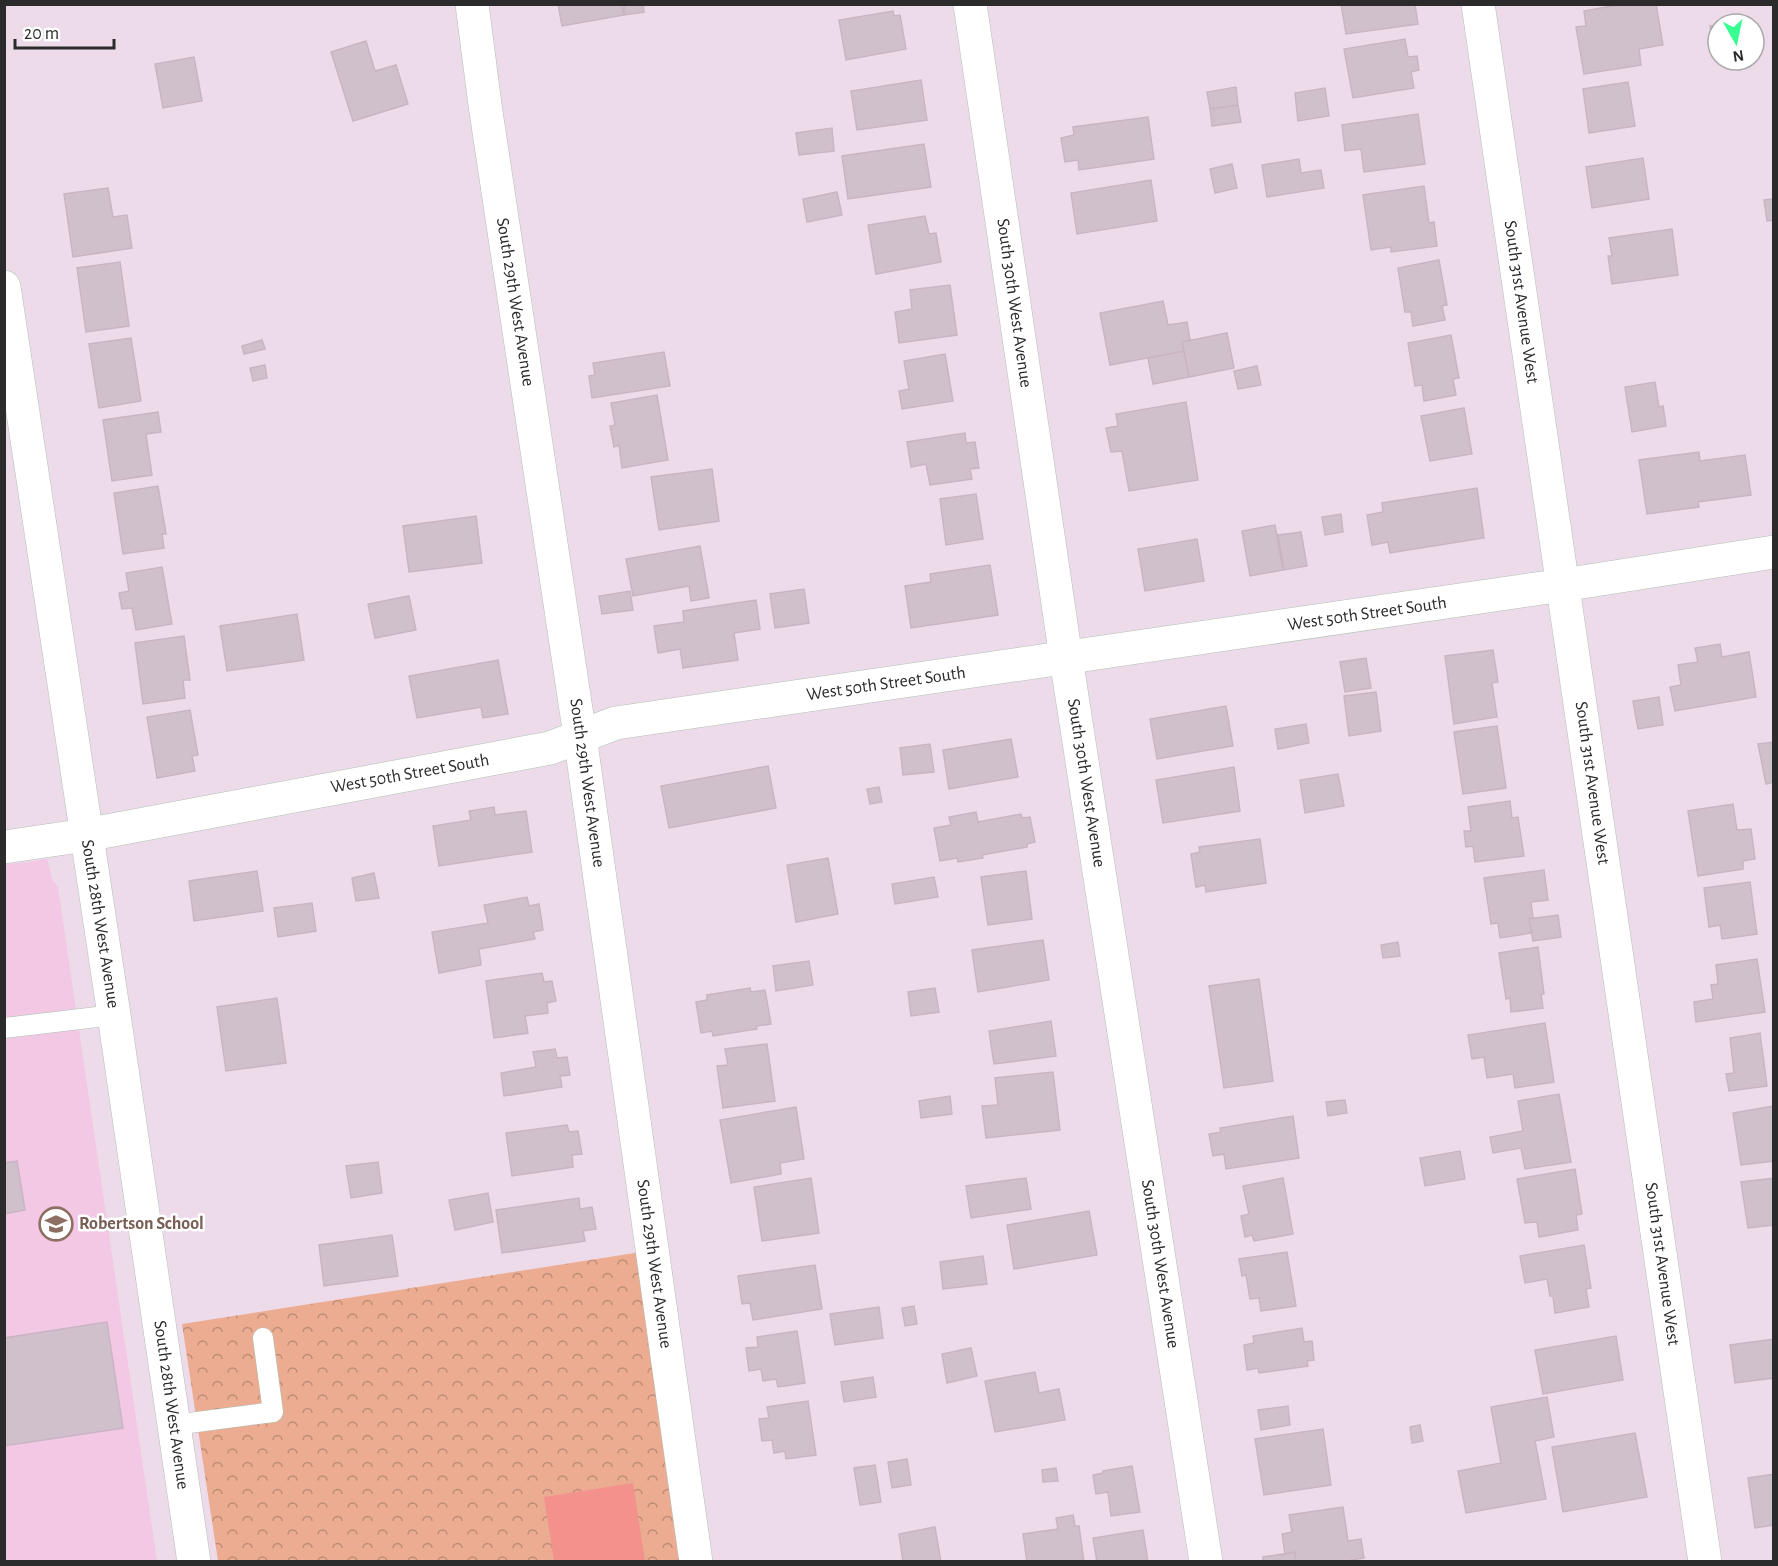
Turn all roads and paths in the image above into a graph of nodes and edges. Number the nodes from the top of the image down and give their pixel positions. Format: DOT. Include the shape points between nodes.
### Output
graph roads {
  1 [pos="472,4"];
  2 [pos="970,4"];
  3 [pos="1478,4"];
  4 [pos="4,287"];
  5 [pos="1773,552"];
  6 [pos="1563,585"];
  7 [pos="1066,658"];
  8 [pos="580,736"];
  9 [pos="87,835"];
  10 [pos="4,847"];
  11 [pos="114,1015"];
  12 [pos="4,1028"];
  13 [pos="263,1338"];
  14 [pos="174,1425"];
  15 [pos="194,1562"];
  16 [pos="696,1562"];
  17 [pos="1206,1562"];
  18 [pos="1706,1562"];
  1 -- 8 [label="street, South 29th West Avenue"];
  2 -- 7 [label="street, South 30th West Avenue"];
  3 -- 6 [label="street, South 31st Avenue West"];
  4 -- 9 [label="street, South 28th West Avenue"];
  5 -- 6 [label="street, West 50th Street South"];
  6 -- 7 [label="street, West 50th Street South"];
  6 -- 18 [label="street, South 31st Avenue West"];
  7 -- 8 [label="street, West 50th Street South" via="616,723"];
  7 -- 17 [label="street, South 30th West Avenue"];
  8 -- 9 [label="street, West 50th Street South" via="550,748"];
  8 -- 16 [label="street, South 29th West Avenue"];
  9 -- 10 [label="street, West 50th Street South"];
  9 -- 11 [label="street, South 28th West Avenue"];
  11 -- 12 [label="lane"];
  11 -- 14 [label="street, South 28th West Avenue"];
  13 -- 14 [label="lane" via="273,1412"];
  14 -- 15 [label="street, South 28th West Avenue"];
}
